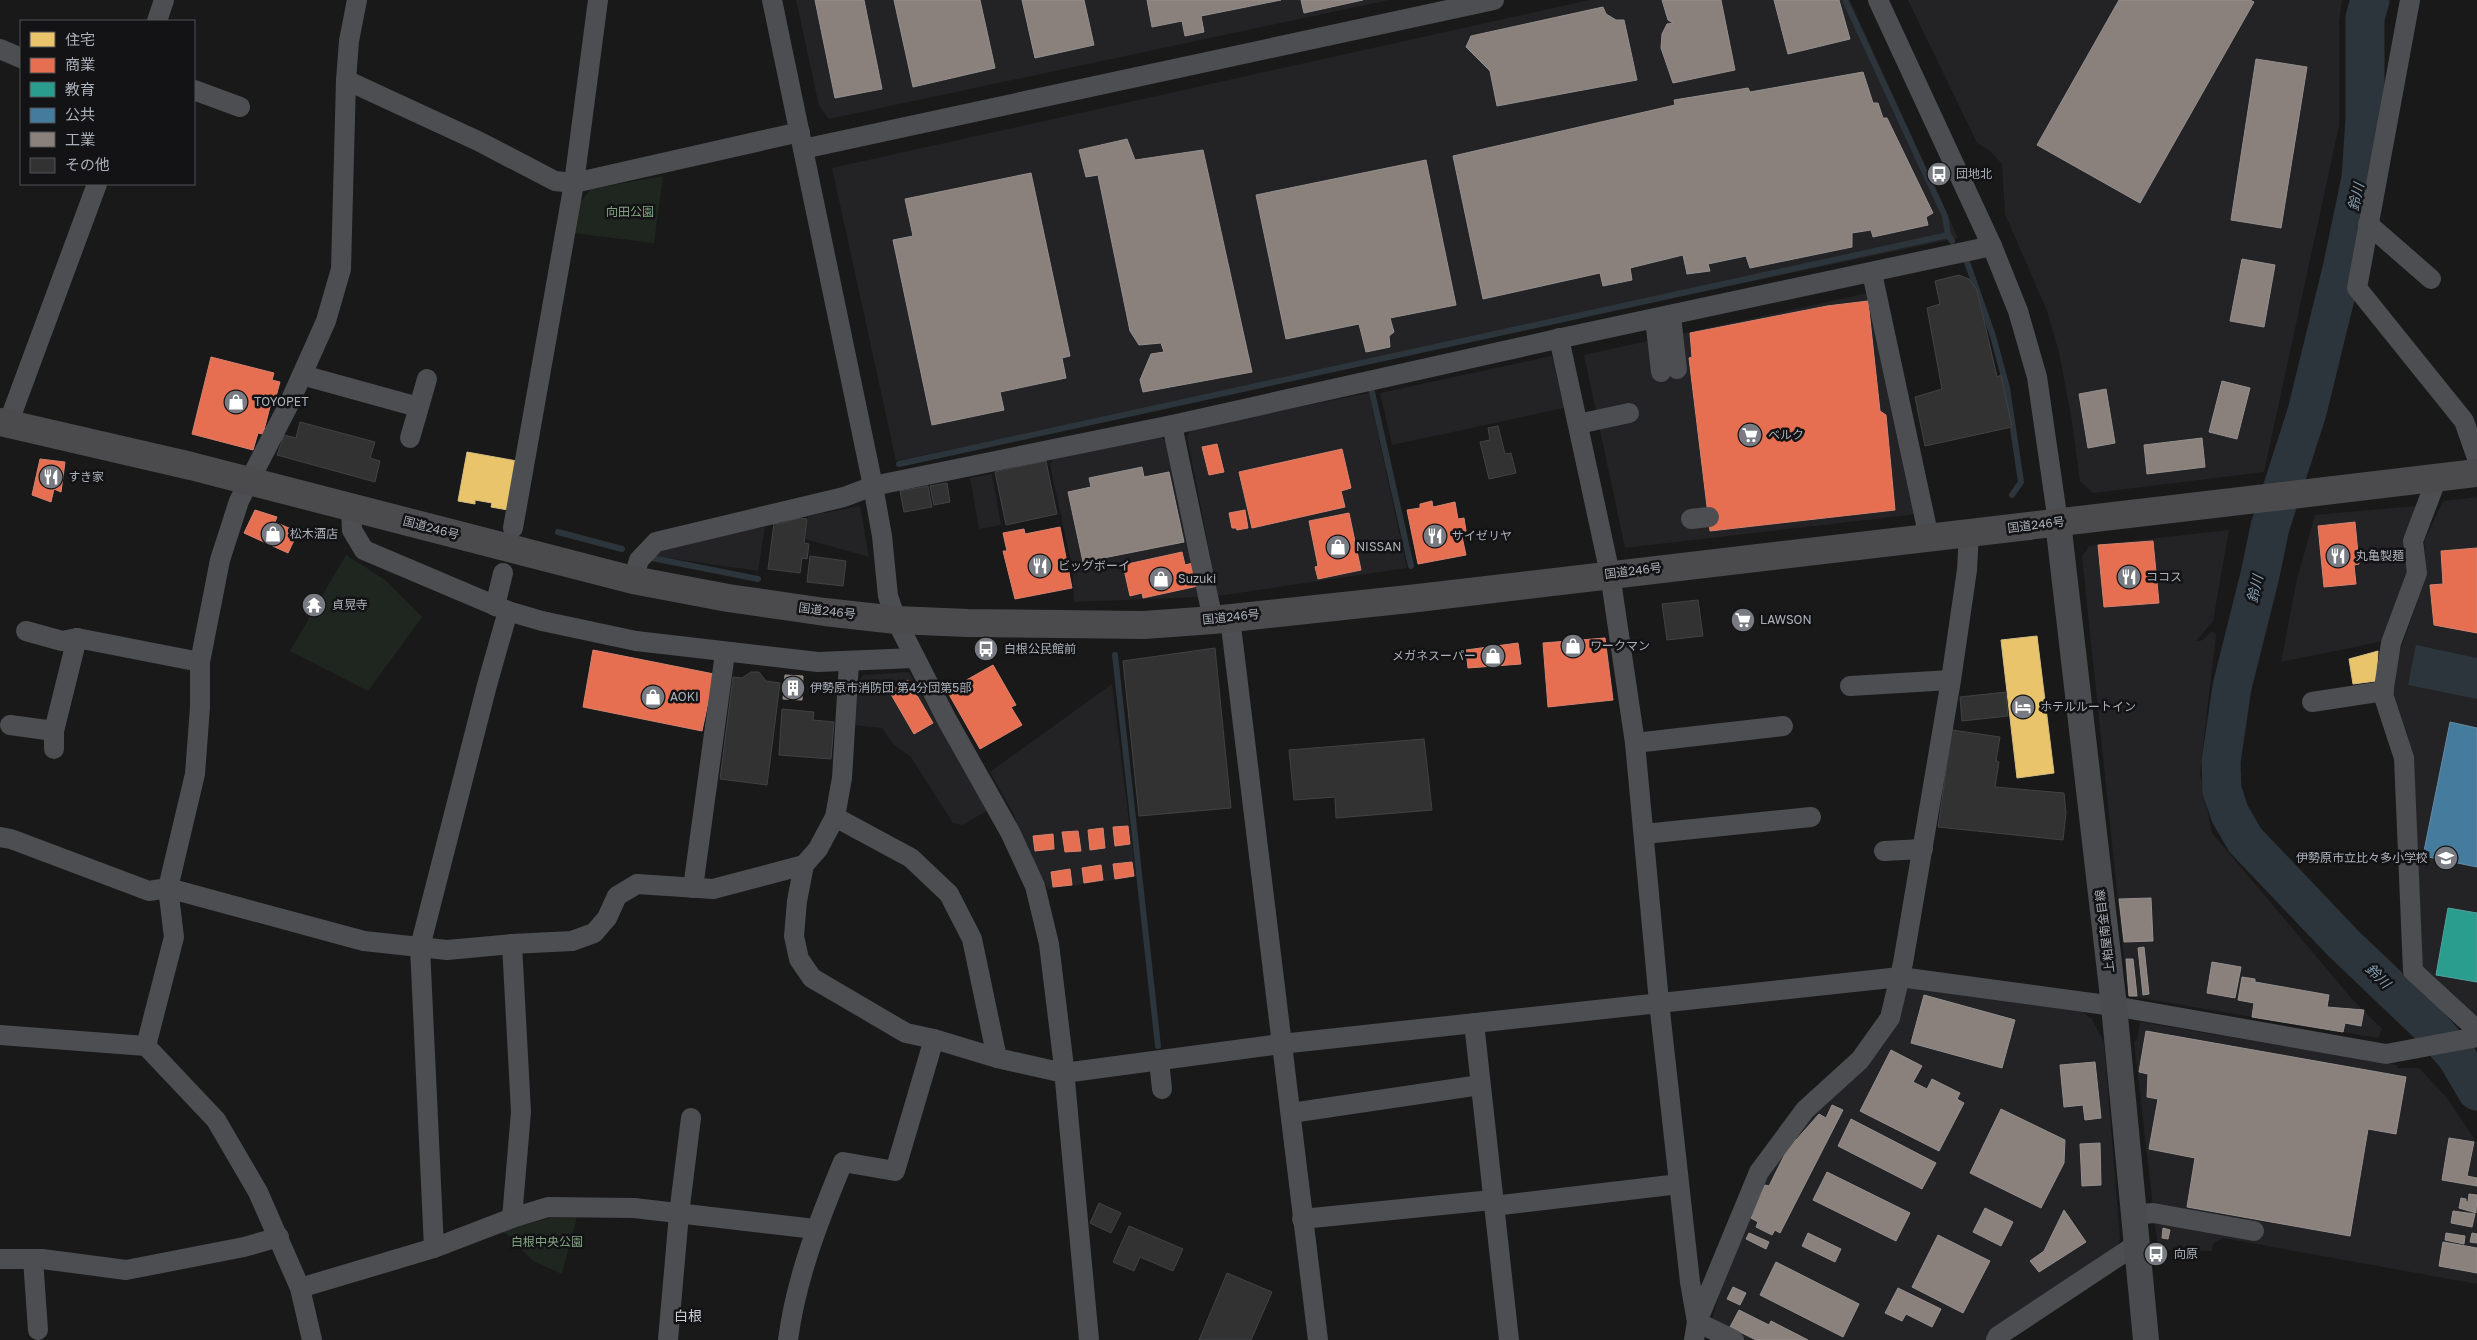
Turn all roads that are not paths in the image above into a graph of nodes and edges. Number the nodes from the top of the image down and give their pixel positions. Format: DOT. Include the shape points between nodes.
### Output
graph roads {
  1 [pos="164,0"];
  2 [pos="357,0"];
  3 [pos="598,0"];
  4 [pos="772,0"];
  5 [pos="1494,0"];
  6 [pos="1878,0"];
  7 [pos="2410,0"];
  8 [pos="157,20"];
  9 [pos="0,49"];
  10 [pos="20,58"];
  11 [pos="346,80"];
  12 [pos="195,90"];
  13 [pos="240,107"];
  14 [pos="802,141"];
  15 [pos="574,182"];
  16 [pos="97,185"];
  17 [pos="2368,224"];
  18 [pos="1992,246"];
  19 [pos="1872,273"];
  20 [pos="2431,279"];
  21 [pos="1663,317"];
  22 [pos="1559,338"];
  23 [pos="1669,370"];
  24 [pos="302,375"];
  25 [pos="427,379"];
  26 [pos="418,406"];
  27 [pos="1630,419"];
  28 [pos="4,423"];
  29 [pos="1172,424"];
  30 [pos="1579,430"];
  31 [pos="410,438"];
  32 [pos="2477,458"];
  33 [pos="2477,473"];
  34 [pos="2437,478"];
  35 [pos="250,482"];
  36 [pos="873,486"];
  37 [pos="351,508"];
  38 [pos="2058,522"];
  39 [pos="513,528"];
  40 [pos="1969,533"];
  41 [pos="1929,538"];
  42 [pos="503,573"];
  43 [pos="1610,574"];
  44 [pos="632,580"];
  45 [pos="502,608"];
  46 [pos="1222,619"];
  47 [pos="896,620"];
  48 [pos="26,631"];
  49 [pos="77,638"];
  50 [pos="725,653"];
  51 [pos="915,658"];
  52 [pos="200,662"];
  53 [pos="849,662"];
  54 [pos="1951,680"];
  55 [pos="1850,686"];
  56 [pos="2384,691"];
  57 [pos="2312,702"];
  58 [pos="10,725"];
  59 [pos="1783,726"];
  60 [pos="1635,743"];
  61 [pos="835,817"];
  62 [pos="1811,818"];
  63 [pos="1644,834"];
  64 [pos="0,838"];
  65 [pos="1923,849"];
  66 [pos="1884,851"];
  67 [pos="804,865"];
  68 [pos="168,888"];
  69 [pos="693,888"];
  70 [pos="512,944"];
  71 [pos="420,947"];
  72 [pos="1900,977"];
  73 [pos="1659,1002"];
  74 [pos="2114,1006"];
  75 [pos="1474,1023"];
  76 [pos="0,1035"];
  77 [pos="2475,1035"];
  78 [pos="934,1039"];
  79 [pos="1281,1044"];
  80 [pos="146,1046"];
  81 [pos="996,1058"];
  82 [pos="1159,1061"];
  83 [pos="1064,1072"];
  84 [pos="1480,1084"];
  85 [pos="1162,1089"];
  86 [pos="1290,1113"];
  87 [pos="692,1118"];
  88 [pos="1679,1184"];
  89 [pos="1493,1203"];
  90 [pos="679,1214"];
  91 [pos="2134,1215"];
  92 [pos="512,1218"];
  93 [pos="1302,1219"];
  94 [pos="815,1229"];
  95 [pos="2254,1231"];
  96 [pos="279,1237"];
  97 [pos="2137,1244"];
  98 [pos="434,1248"];
  99 [pos="0,1259"];
  100 [pos="34,1259"];
  101 [pos="300,1288"];
  102 [pos="38,1330"];
  103 [pos="1696,1331"];
  104 [pos="312,1340"];
  105 [pos="668,1340"];
  106 [pos="788,1340"];
  107 [pos="1089,1340"];
  108 [pos="1318,1340"];
  109 [pos="1509,1340"];
  110 [pos="1734,1340"];
  111 [pos="1996,1340"];
  112 [pos="2146,1340"];
  1 -- 8 [label="street"];
  2 -- 11 [label="street"];
  3 -- 15 [label="street"];
  4 -- 14 [label="street"];
  5 -- 14 [label="street"];
  6 -- 18 [label="street"];
  7 -- 17 [label="street"];
  9 -- 10 [label="street"];
  11 -- 15 [label="street" via="478,141 555,181"];
  11 -- 24 [label="street" via="341,269 326,321"];
  12 -- 13 [label="street"];
  14 -- 15 [label="street"];
  14 -- 36 [label="street"];
  15 -- 39 [label="street"];
  16 -- 28 [label="street"];
  17 -- 20 [label="street"];
  17 -- 32 [label="street" via="2357,288 2464,421"];
  18 -- 19 [label="street"];
  18 -- 38 [label="street" via="2018,311 2037,377"];
  19 -- 21 [label="street"];
  19 -- 41 [label="street"];
  21 -- 22 [label="street"];
  21 -- 23 [label="street"];
  22 -- 29 [label="street"];
  22 -- 30 [label="street"];
  24 -- 26 [label="street"];
  24 -- 35 [label="street"];
  25 -- 26 [label="street"];
  26 -- 31 [label="street"];
  27 -- 30 [label="street"];
  28 -- 35 [label="highway, 国道246号"];
  29 -- 36 [label="street"];
  29 -- 46 [label="street"];
  30 -- 43 [label="street"];
  33 -- 34 [label="highway, 国道246号"];
  34 -- 38 [label="highway, 国道246号"];
  34 -- 56 [label="street" via="2413,541 2417,573 2391,643"];
  35 -- 37 [label="highway, 国道246号"];
  35 -- 52 [label="street" via="239,501 220,560"];
  36 -- 44 [label="street" via="844,497 656,542 639,560"];
  36 -- 47 [label="street" via="888,596"];
  37 -- 44 [label="highway, 国道246号"];
  37 -- 45 [label="street" via="352,530 364,550"];
  38 -- 40 [label="highway, 国道246号"];
  38 -- 74 [label="main road, 上粕屋南金目線"];
  40 -- 41 [label="highway, 国道246号"];
  40 -- 54 [label="street" via="1967,570"];
  41 -- 43 [label="highway, 国道246号"];
  42 -- 45 [label="street"];
  43 -- 46 [label="highway, 国道246号"];
  43 -- 60 [label="street"];
  44 -- 47 [label="highway, 国道246号" via="728,598"];
  45 -- 50 [label="street" via="542,621 636,641"];
  45 -- 71 [label="street" via="484,694"];
  46 -- 47 [label="highway, 国道246号" via="1144,625 968,624"];
  46 -- 79 [label="street"];
  47 -- 51 [label="street"];
  48 -- 49 [label="street" via="62,641"];
  49 -- 52 [label="street"];
  49 -- 58 [label="street" via="54,740"];
  50 -- 53 [label="street"];
  50 -- 69 [label="street"];
  51 -- 53 [label="street"];
  51 -- 83 [label="street" via="1010,832 1035,886 1049,944"];
  52 -- 68 [label="street" via="195,774"];
  53 -- 61 [label="street" via="842,778"];
  54 -- 55 [label="street"];
  54 -- 65 [label="street"];
  56 -- 57 [label="street"];
  56 -- 77 [label="street" via="2404,758 2413,971"];
  59 -- 60 [label="street"];
  60 -- 63 [label="street"];
  61 -- 67 [label="street" via="818,849"];
  61 -- 81 [label="street" via="911,858 949,894 972,939"];
  62 -- 63 [label="street"];
  63 -- 73 [label="street"];
  64 -- 68 [label="street" via="12,839 149,891"];
  65 -- 66 [label="street"];
  65 -- 72 [label="street"];
  67 -- 69 [label="street" via="713,889"];
  67 -- 78 [label="street" via="796,901 794,936 799,959 812,978 906,1033"];
  68 -- 71 [label="street" via="364,941"];
  68 -- 80 [label="street" via="174,937"];
  69 -- 70 [label="street" via="638,884 617,896 607,918 594,933 572,941"];
  70 -- 71 [label="street" via="446,950"];
  70 -- 92 [label="street" via="521,1112"];
  71 -- 98 [label="street"];
  72 -- 73 [label="street"];
  72 -- 74 [label="street"];
  72 -- 103 [label="street" via="1890,1018 1870,1046 1844,1077 1806,1110 1759,1172"];
  73 -- 75 [label="street"];
  73 -- 88 [label="street"];
  74 -- 77 [label="street" via="2386,1054"];
  74 -- 91 [label="main road, 上粕屋南金目線"];
  75 -- 79 [label="street"];
  75 -- 84 [label="street"];
  76 -- 80 [label="street"];
  78 -- 81 [label="street"];
  78 -- 94 [label="street" via="895,1171 844,1162"];
  79 -- 82 [label="street"];
  79 -- 86 [label="street"];
  80 -- 96 [label="street" via="216,1120 258,1192"];
  81 -- 83 [label="street"];
  82 -- 83 [label="street"];
  82 -- 85 [label="street"];
  83 -- 107 [label="street"];
  84 -- 86 [label="street"];
  84 -- 89 [label="street"];
  86 -- 93 [label="street"];
  87 -- 90 [label="street"];
  88 -- 89 [label="street"];
  88 -- 103 [label="street"];
  89 -- 93 [label="street"];
  89 -- 109 [label="street"];
  90 -- 92 [label="street" via="634,1208 548,1207"];
  90 -- 94 [label="street"];
  90 -- 105 [label="street"];
  91 -- 95 [label="street" via="2153,1213"];
  91 -- 97 [label="main road, 上粕屋南金目線"];
  92 -- 98 [label="street"];
  93 -- 108 [label="street"];
  94 -- 106 [label="street" via="791,1315"];
  96 -- 100 [label="street" via="126,1270"];
  96 -- 101 [label="street"];
  97 -- 111 [label="street"];
  97 -- 112 [label="main road, 上粕屋南金目線"];
  98 -- 101 [label="street"];
  99 -- 100 [label="street"];
  100 -- 102 [label="street"];
  101 -- 104 [label="street"];
  103 -- 110 [label="street"];
}
